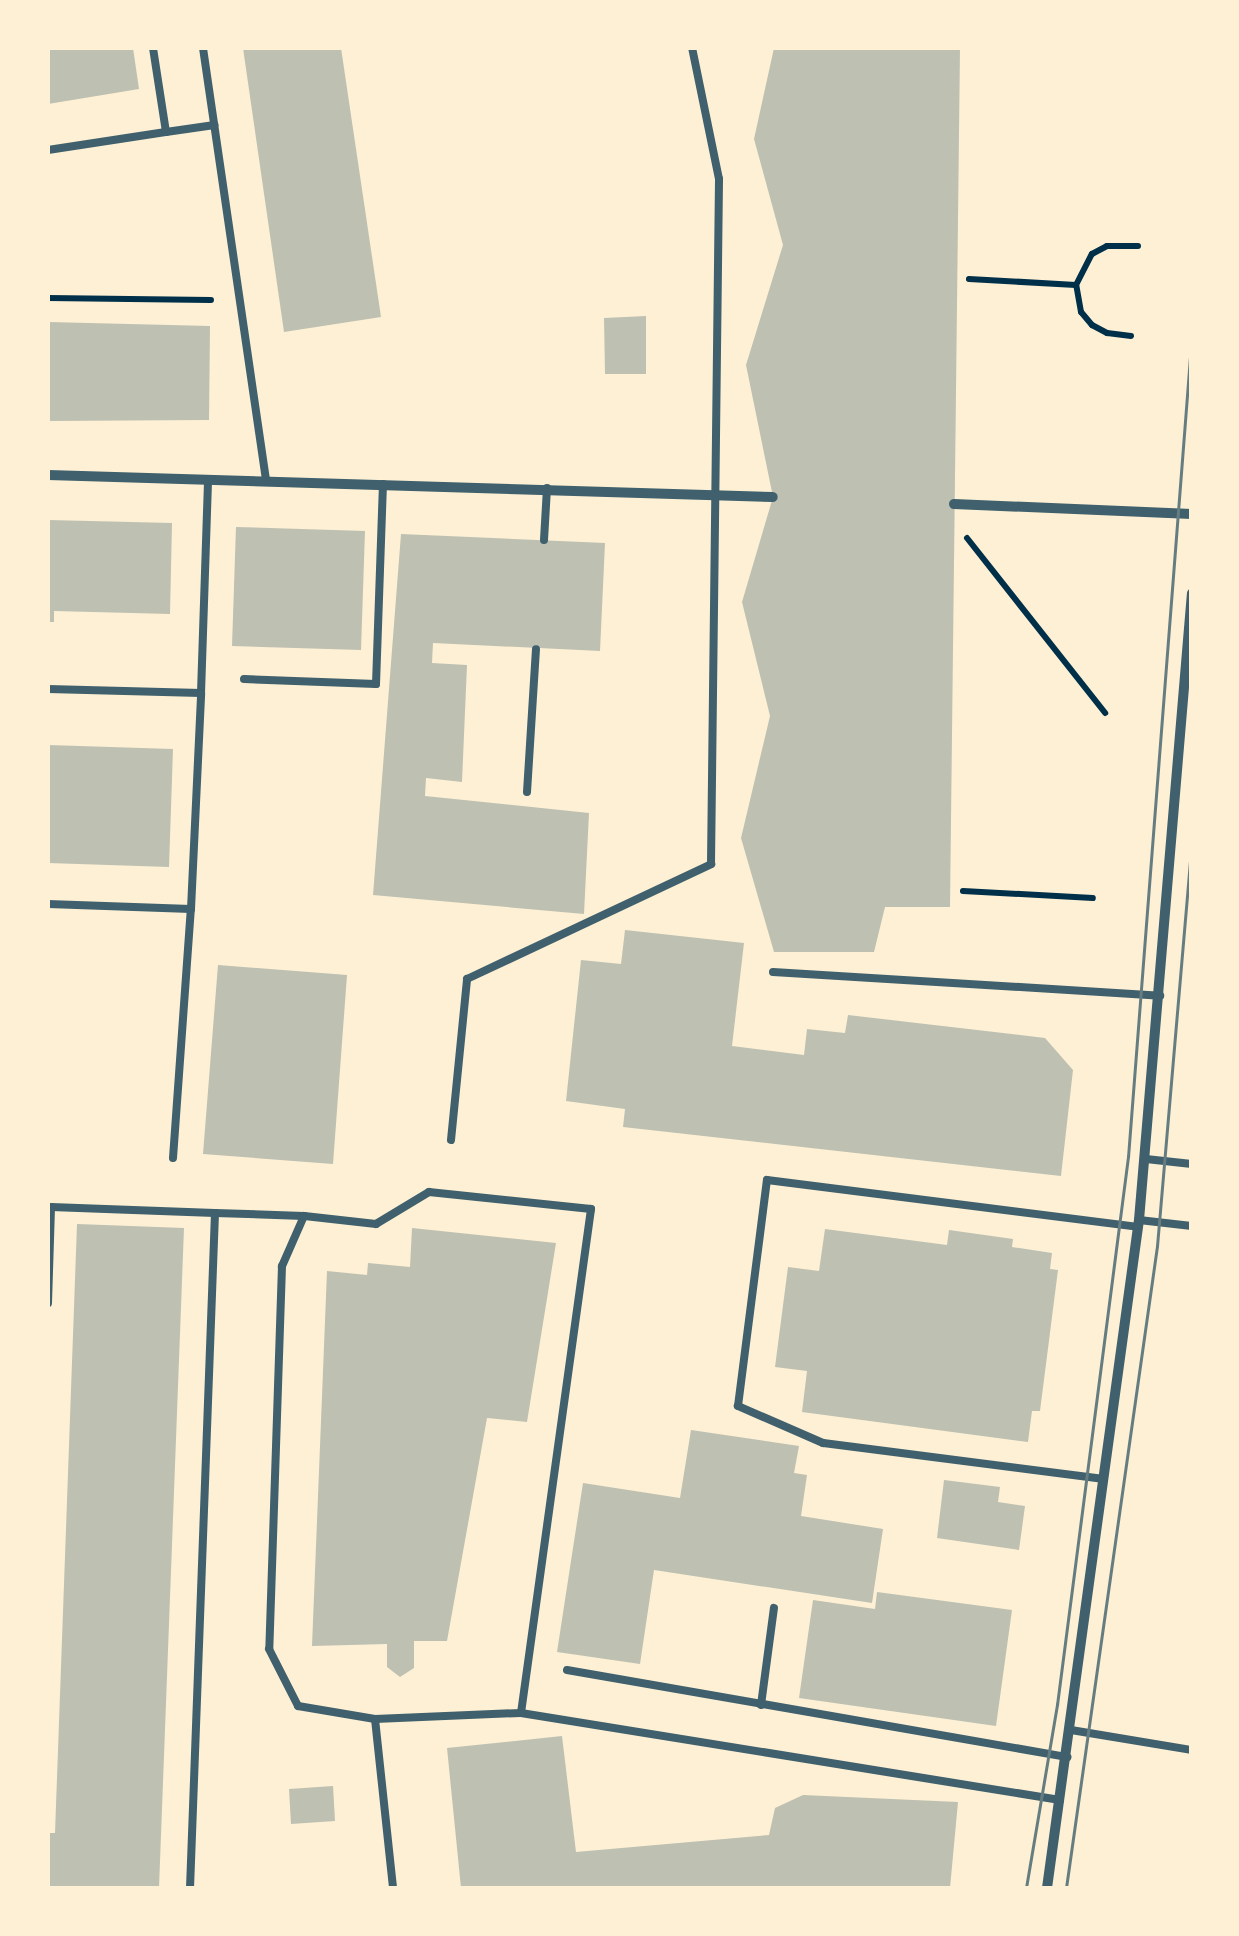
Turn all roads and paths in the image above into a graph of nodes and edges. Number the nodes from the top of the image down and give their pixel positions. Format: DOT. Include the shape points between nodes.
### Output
graph roads {
  1 [pos="153,48"];
  2 [pos="203,48"];
  3 [pos="692,48"];
  4 [pos="214,125"];
  5 [pos="166,132"];
  6 [pos="48,150"];
  7 [pos="1138,246"];
  8 [pos="969,279"];
  9 [pos="1076,285"];
  10 [pos="48,298"];
  11 [pos="240,300"];
  12 [pos="1131,336"];
  13 [pos="48,475"];
  14 [pos="208,479"];
  15 [pos="266,481"];
  16 [pos="384,484"];
  17 [pos="547,488"];
  18 [pos="716,495"];
  19 [pos="773,497"];
  20 [pos="954,504"];
  21 [pos="1192,514"];
  22 [pos="966,537"];
  23 [pos="544,540"];
  24 [pos="1192,593"];
  25 [pos="1190,618"];
  26 [pos="536,648"];
  27 [pos="244,679"];
  28 [pos="48,689"];
  29 [pos="200,694"];
  30 [pos="1105,713"];
  31 [pos="527,792"];
  32 [pos="962,891"];
  33 [pos="1093,898"];
  34 [pos="48,904"];
  35 [pos="191,909"];
  36 [pos="773,972"];
  37 [pos="1160,996"];
  38 [pos="451,1140"];
  39 [pos="173,1158"];
  40 [pos="1146,1159"];
  41 [pos="1192,1164"];
  42 [pos="215,1213"];
  43 [pos="304,1216"];
  44 [pos="1138,1224"];
  45 [pos="1192,1226"];
  46 [pos="48,1303"];
  47 [pos="1104,1479"];
  48 [pos="774,1608"];
  49 [pos="567,1670"];
  50 [pos="761,1704"];
  51 [pos="521,1713"];
  52 [pos="375,1719"];
  53 [pos="1071,1730"];
  54 [pos="1192,1750"];
  55 [pos="1067,1756"];
  56 [pos="1060,1800"];
  57 [pos="190,1888"];
  58 [pos="393,1888"];
  59 [pos="1047,1888"];
  1 -- 5 [label="lane"];
  2 -- 4 [label="lane"];
  3 -- 18 [label="lane" via="719,179"];
  4 -- 5 [label="lane"];
  4 -- 11 [label="lane"];
  5 -- 6 [label="lane"];
  7 -- 9 [label="path" via="1108,246 1092,254"];
  8 -- 9 [label="path"];
  9 -- 12 [label="path" via="1081,312 1092,325"];
  10 -- 11 [label="path"];
  11 -- 15 [label="lane"];
  13 -- 14 [label="street"];
  14 -- 15 [label="street"];
  14 -- 29 [label="lane"];
  15 -- 16 [label="street"];
  16 -- 17 [label="street"];
  16 -- 27 [label="lane" via="376,684"];
  17 -- 18 [label="street"];
  17 -- 23 [label="lane"];
  18 -- 19 [label="street"];
  18 -- 38 [label="lane" via="711,864 468,979"];
  20 -- 21 [label="street"];
  22 -- 30 [label="path"];
  24 -- 25 [label="street"];
  25 -- 37 [label="street"];
  26 -- 31 [label="lane"];
  28 -- 29 [label="lane"];
  29 -- 35 [label="lane"];
  32 -- 33 [label="path"];
  34 -- 35 [label="lane"];
  35 -- 39 [label="lane"];
  36 -- 37 [label="lane"];
  37 -- 40 [label="street"];
  40 -- 41 [label="lane"];
  40 -- 44 [label="street"];
  42 -- 43 [label="lane"];
  42 -- 46 [label="lane" via="51,1207"];
  42 -- 57 [label="lane"];
  43 -- 51 [label="lane" via="376,1224 429,1192 592,1209"];
  43 -- 52 [label="lane" via="282,1266 269,1649 298,1706"];
  44 -- 45 [label="lane"];
  44 -- 47 [label="street"];
  44 -- 47 [label="lane" via="767,1180 738,1406 822,1443"];
  47 -- 53 [label="street"];
  48 -- 50 [label="lane"];
  49 -- 50 [label="lane"];
  50 -- 55 [label="lane"];
  51 -- 52 [label="lane"];
  51 -- 56 [label="lane"];
  52 -- 58 [label="lane"];
  53 -- 54 [label="lane"];
  53 -- 55 [label="street"];
  55 -- 56 [label="street"];
  56 -- 59 [label="street"];
}
